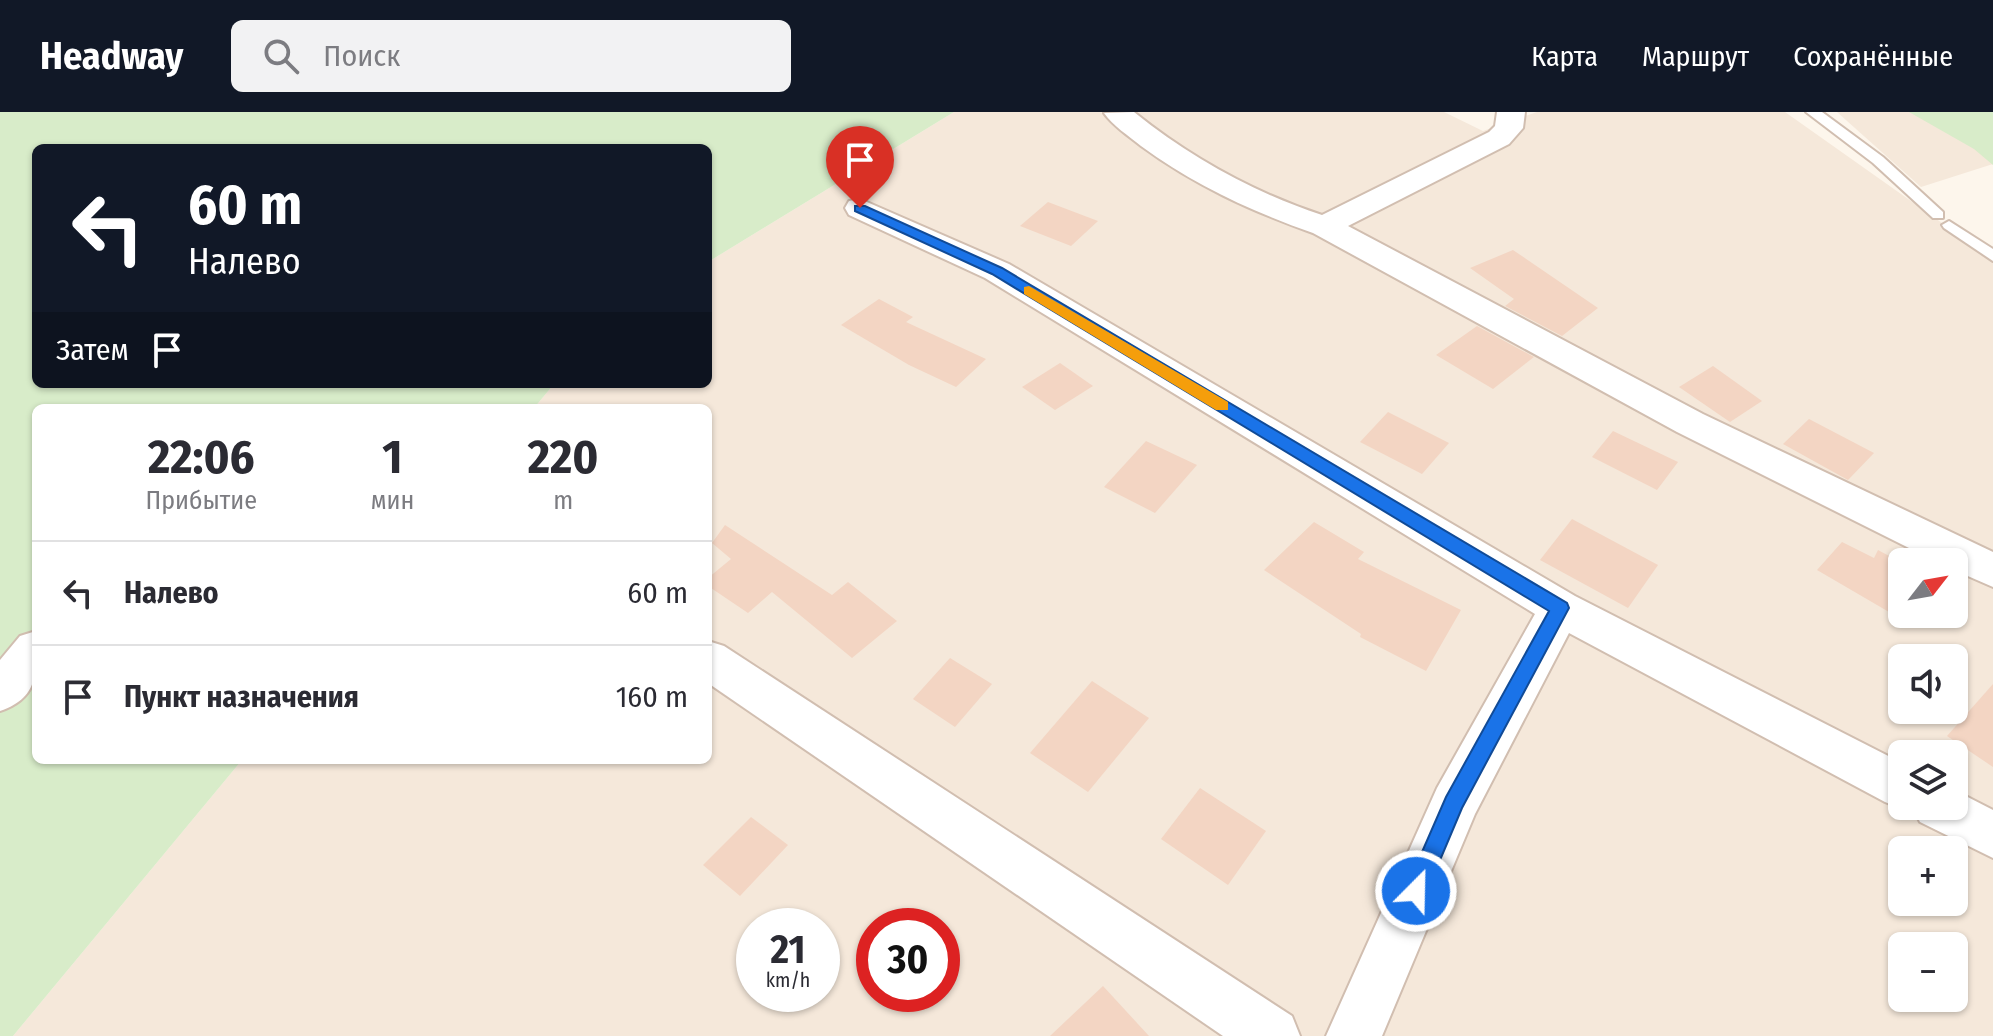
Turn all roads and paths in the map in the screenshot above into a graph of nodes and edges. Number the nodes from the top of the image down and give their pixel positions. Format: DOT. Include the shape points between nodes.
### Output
graph roads {
  1 [pos="1511,112"];
  2 [pos="1813,112"];
  3 [pos="1118,113"];
  4 [pos="860,208"];
  5 [pos="1324,226"];
  6 [pos="1993,256"];
  7 [pos="1993,571"];
  8 [pos="1560,608"];
  9 [pos="32,654"];
  10 [pos="712,662"];
  11 [pos="0,692"];
  12 [pos="1888,780"];
  13 [pos="1964,820"];
  14 [pos="1993,835"];
  15 [pos="1272,1036"];
  16 [pos="1354,1036"];
  1 -- 5 [label="street" via="1509,128 1499,138"];
  2 -- 6 [label="lane"];
  3 -- 5 [label="street" via="1216,184"];
  4 -- 8 [label="street" via="997,271"];
  5 -- 7 [label="street" via="1690,423"];
  8 -- 12 [label="street"];
  8 -- 16 [label="street" via="1454,804"];
  9 -- 11 [label="street"];
  10 -- 15 [label="street"];
  13 -- 14 [label="street"];
}
